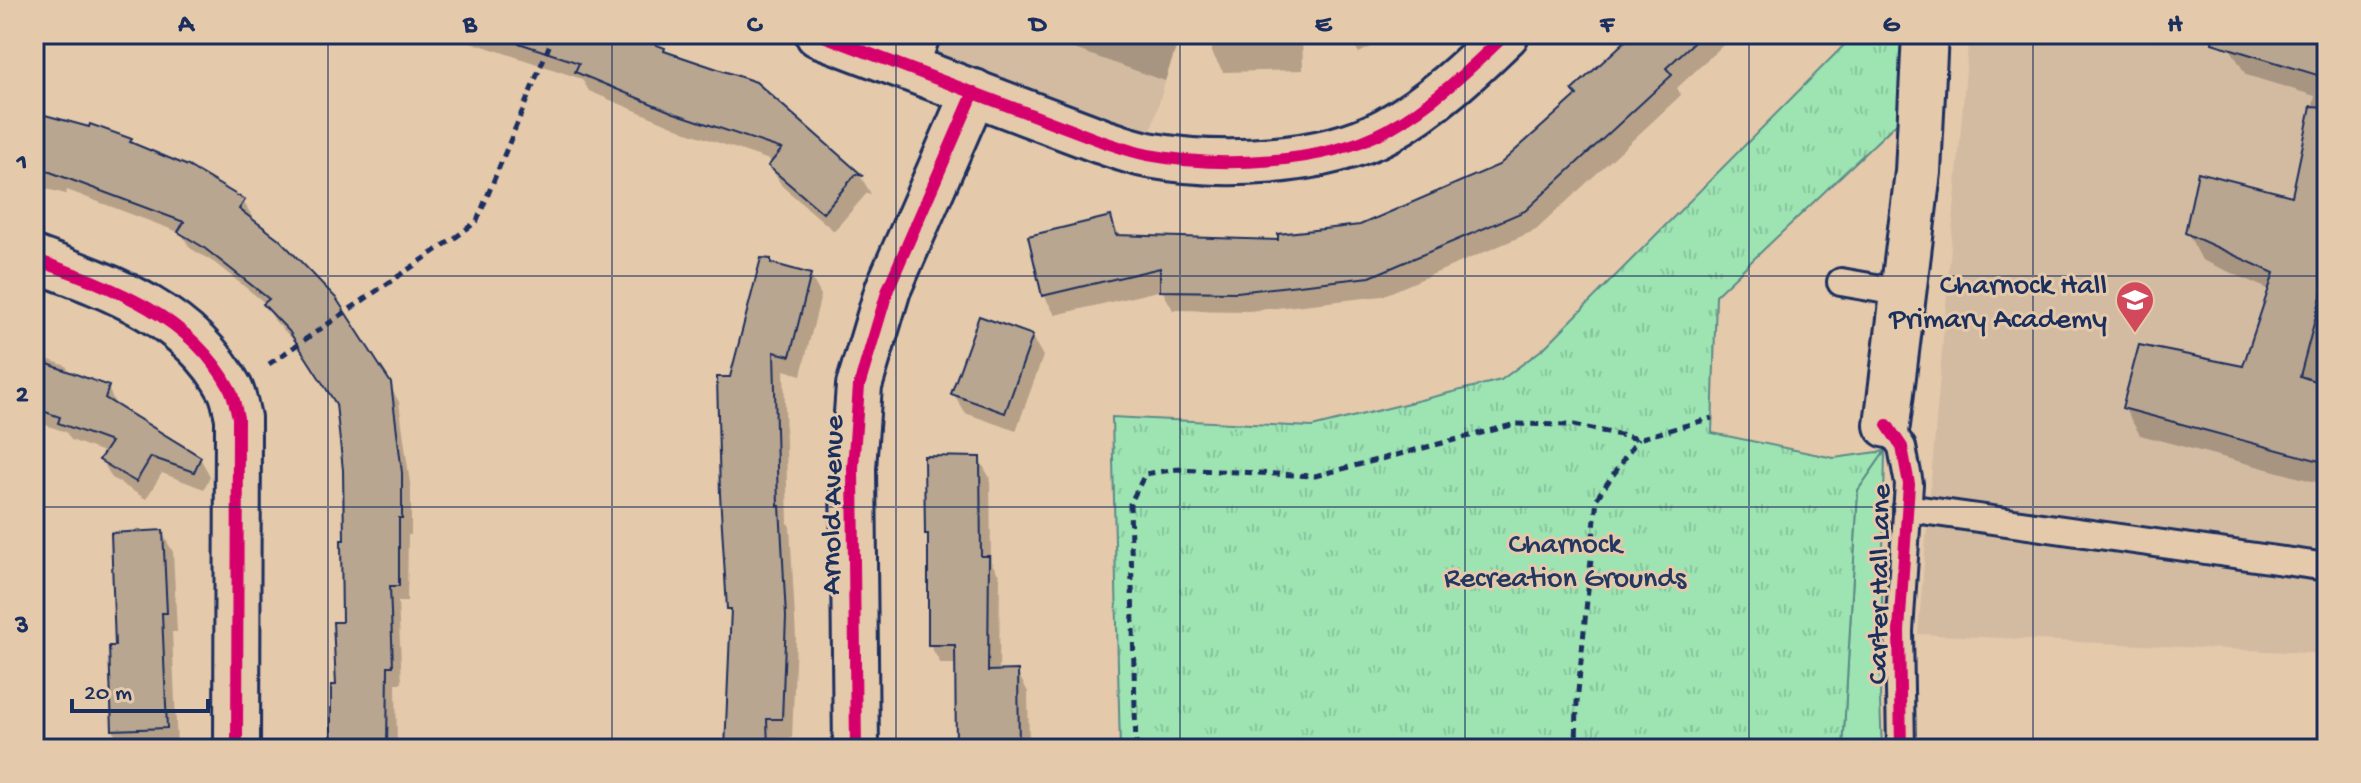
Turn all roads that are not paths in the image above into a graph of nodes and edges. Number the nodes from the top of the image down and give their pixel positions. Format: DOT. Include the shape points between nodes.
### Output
graph roads {
  1 [pos="818,34"];
  2 [pos="1506,34"];
  3 [pos="1925,34"];
  4 [pos="921,52"];
  5 [pos="974,92"];
  6 [pos="34,259"];
  7 [pos="1841,282"];
  8 [pos="1904,293"];
  9 [pos="1887,425"];
  10 [pos="1907,508"];
  11 [pos="2327,567"];
  12 [pos="237,749"];
  13 [pos="856,749"];
  14 [pos="1901,749"];
  1 -- 4 [label="street"];
  2 -- 5 [label="street" via="1432,101 1385,131 1333,150 1257,162 1144,154"];
  3 -- 8 [label="street, Carter Hall Lane" via="1918,172"];
  4 -- 5 [label="street"];
  5 -- 13 [label="street, Arnold Avenue" via="888,289 859,386 853,468"];
  6 -- 12 [label="street" via="150,308 181,330 231,390 238,418"];
  7 -- 8 [label="lane"];
  8 -- 9 [label="street, Carter Hall Lane"];
  9 -- 10 [label="lane, Carter Hall Lane" via="1902,447"];
  10 -- 11 [label="lane"];
  10 -- 14 [label="lane, Carter Hall Lane" via="1899,631"];
}
